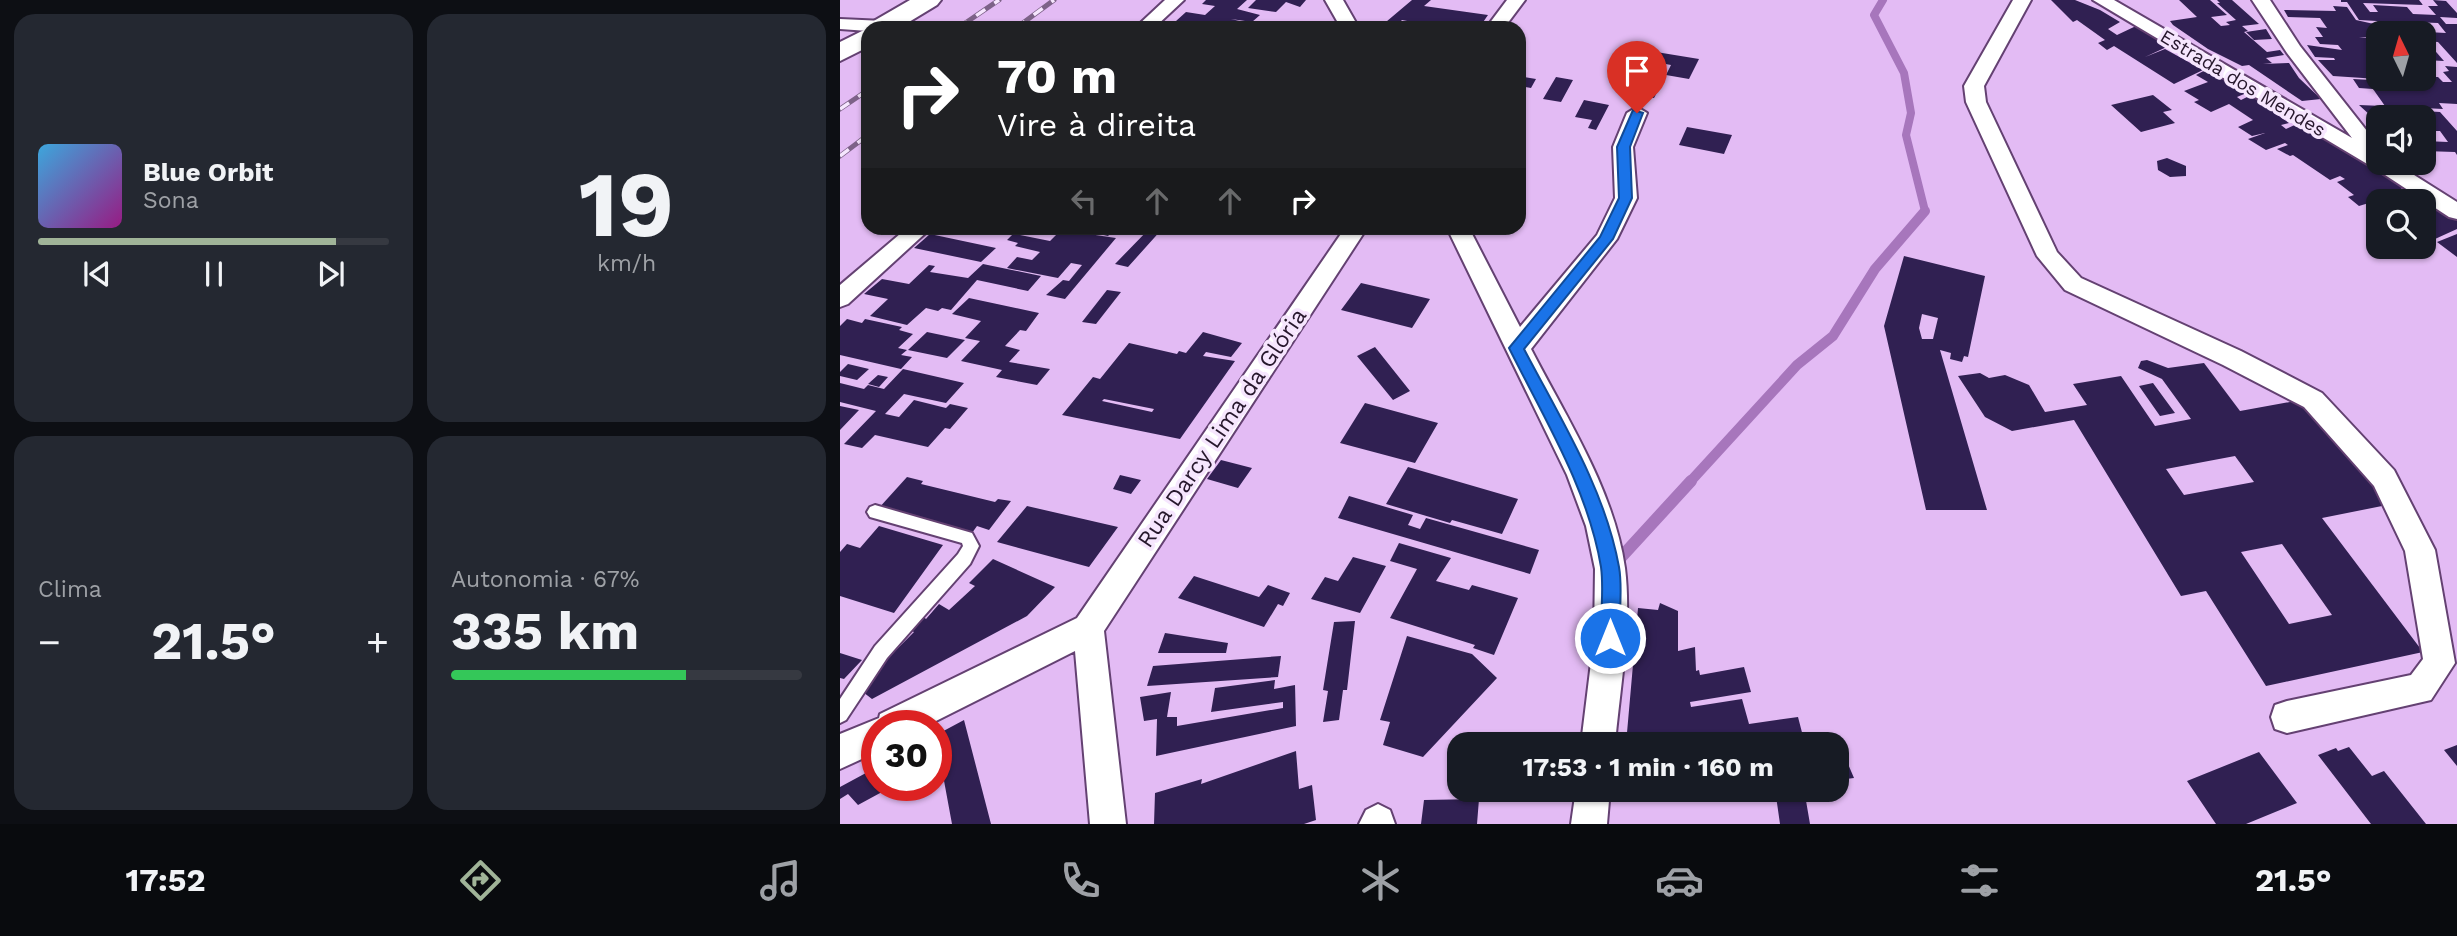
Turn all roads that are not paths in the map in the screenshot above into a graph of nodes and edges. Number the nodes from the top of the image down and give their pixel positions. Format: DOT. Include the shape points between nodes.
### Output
graph roads {
  1 [pos="928,0"];
  2 [pos="1175,0"];
  3 [pos="1334,0"];
  4 [pos="1516,0"];
  5 [pos="2022,0"];
  6 [pos="2102,0"];
  7 [pos="2260,0"];
  8 [pos="893,21"];
  9 [pos="1152,21"];
  10 [pos="1346,21"];
  11 [pos="1501,21"];
  12 [pos="840,24"];
  13 [pos="861,27"];
  14 [pos="861,40"];
  15 [pos="840,53"];
  16 [pos="1637,113"];
  17 [pos="2366,144"];
  18 [pos="2366,154"];
  19 [pos="2400,175"];
  20 [pos="2457,212"];
  21 [pos="912,235"];
  22 [pos="1351,235"];
  23 [pos="1461,235"];
  24 [pos="840,298"];
  25 [pos="1517,348"];
  26 [pos="875,512"];
  27 [pos="1088,628"];
  28 [pos="924,710"];
  29 [pos="840,714"];
  30 [pos="2287,717"];
  31 [pos="1599,732"];
  32 [pos="861,742"];
  33 [pos="840,752"];
  34 [pos="1592,802"];
  35 [pos="1108,824"];
  36 [pos="1589,824"];
  1 -- 8 [label="street"];
  2 -- 9 [label="street"];
  3 -- 10 [label="street"];
  4 -- 11 [label="street"];
  5 -- 30 [label="street" via="1974,86 1976,102 2048,256 2073,284 2313,401 2384,478 2420,550 2439,663 2420,689"];
  6 -- 18 [label="street, Estrada dos Mendes"];
  7 -- 17 [label="street"];
  12 -- 13 [label="street"];
  14 -- 15 [label="street"];
  16 -- 25 [label="street" via="1623,147 1626,198 1606,239"];
  19 -- 20 [label="street, Estrada dos Mendes"];
  21 -- 24 [label="street"];
  22 -- 27 [label="street, Rua Darcy Lima da Glória"];
  23 -- 25 [label="street"];
  25 -- 31 [label="street" via="1581,475 1610,569 1610,638"];
  26 -- 29 [label="lane" via="967,538 971,546 881,652"];
  27 -- 28 [label="street"];
  27 -- 35 [label="street"];
  32 -- 33 [label="street"];
  34 -- 36 [label="street"];
}
